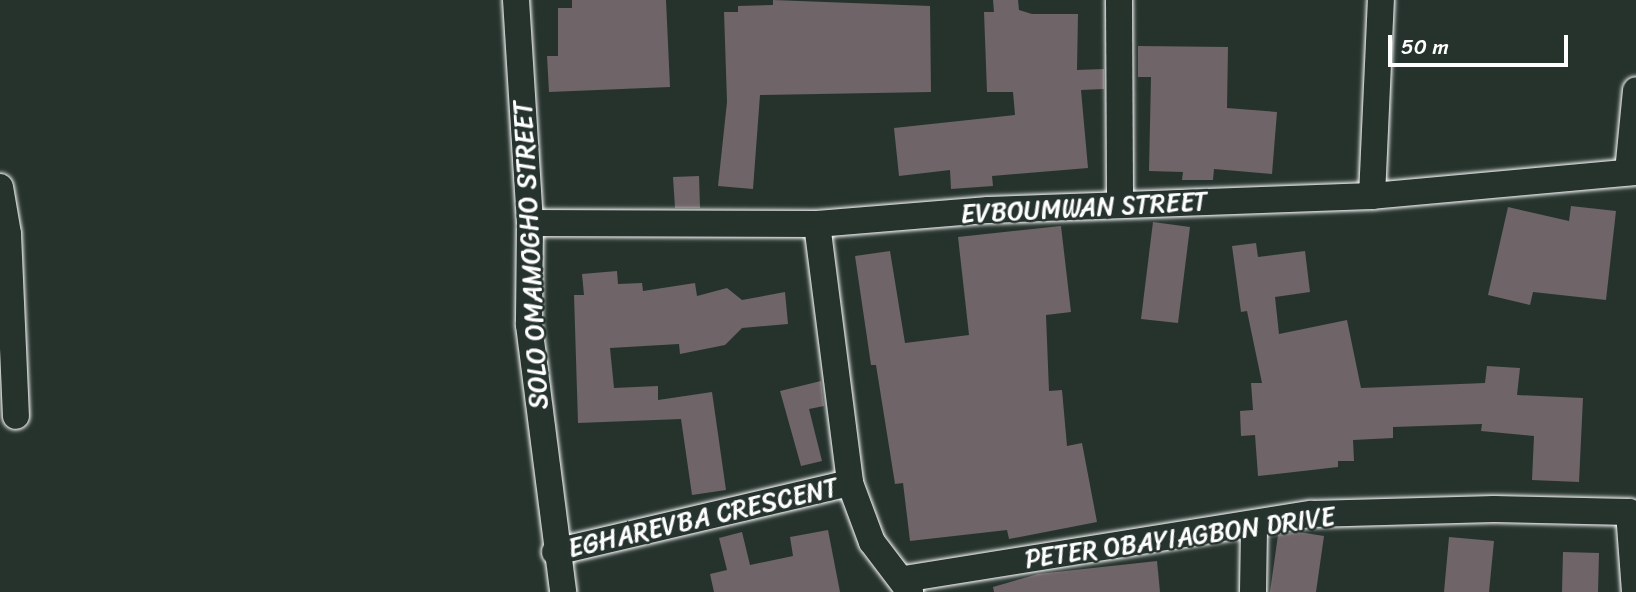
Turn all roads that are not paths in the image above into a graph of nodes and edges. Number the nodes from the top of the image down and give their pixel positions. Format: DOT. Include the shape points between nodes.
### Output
graph roads {
  1 [pos="516,0"];
  2 [pos="1119,0"];
  3 [pos="1381,0"];
  4 [pos="1636,90"];
  5 [pos="1632,172"];
  6 [pos="0,187"];
  7 [pos="1372,196"];
  8 [pos="1120,205"];
  9 [pos="530,223"];
  10 [pos="817,225"];
  11 [pos="16,416"];
  12 [pos="850,484"];
  13 [pos="1254,526"];
  14 [pos="555,552"];
  15 [pos="907,586"];
  16 [pos="563,592"];
  17 [pos="1253,592"];
  18 [pos="1635,592"];
  1 -- 9 [label="street, SOLO OMAMOGHO STREET"];
  2 -- 8 [label="street"];
  3 -- 7 [label="street"];
  4 -- 5 [label="street"];
  5 -- 7 [label="street, EVBOUMWAN STREET"];
  6 -- 11 [label="street" via="8,234"];
  7 -- 8 [label="street, EVBOUMWAN STREET"];
  8 -- 10 [label="street, EVBOUMWAN STREET"];
  9 -- 10 [label="street, EVBOUMWAN STREET"];
  9 -- 14 [label="street, SOLO OMAMOGHO STREET" via="529,325"];
  10 -- 12 [label="street"];
  12 -- 14 [label="street, EGHAREVBA CRESCENT"];
  12 -- 15 [label="street" via="872,542"];
  13 -- 15 [label="street, PETER OBAYIAGBON DRIVE"];
  13 -- 17 [label="street"];
  13 -- 18 [label="street, PETER OBAYIAGBON DRIVE" via="1326,514 1629,512"];
  14 -- 16 [label="street, SOLO OMAMOGHO STREET"];
}
